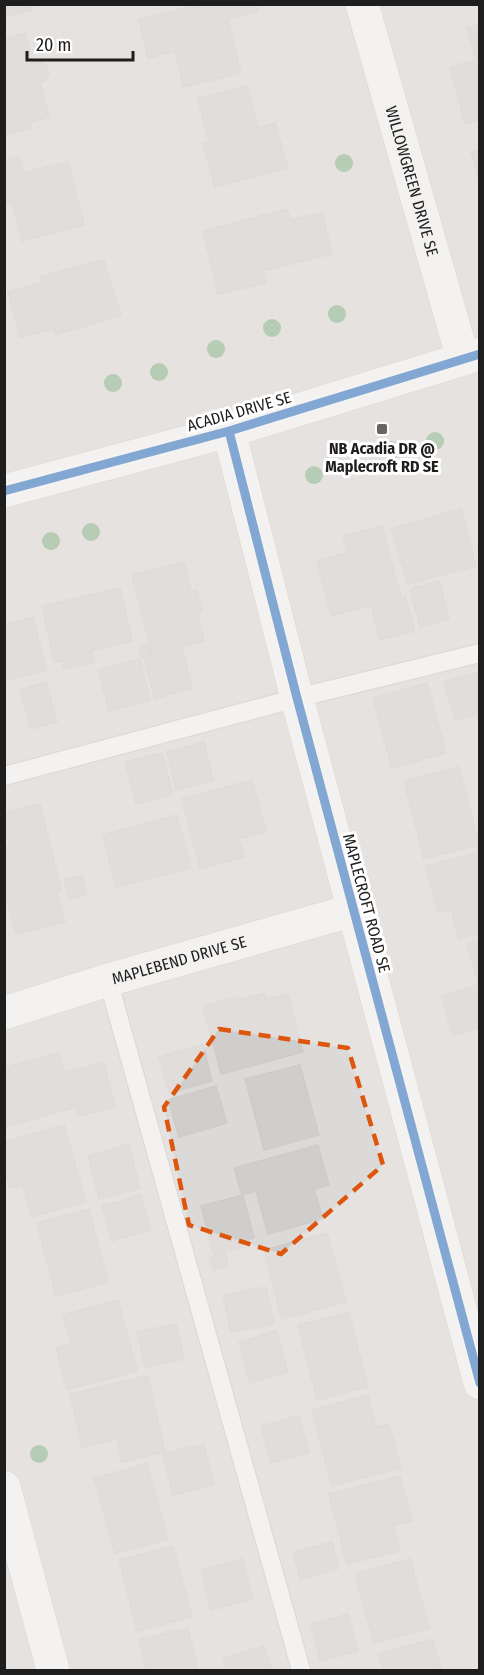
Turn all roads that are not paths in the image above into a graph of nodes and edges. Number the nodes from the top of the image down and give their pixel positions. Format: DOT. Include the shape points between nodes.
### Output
graph roads {
  1 [pos="362,4"];
  2 [pos="471,356"];
  3 [pos="229,431"];
  4 [pos="4,491"];
  5 [pos="480,653"];
  6 [pos="297,698"];
  7 [pos="4,776"];
  8 [pos="354,910"];
  9 [pos="108,980"];
  10 [pos="4,1013"];
  11 [pos="480,1383"];
  12 [pos="4,1487"];
  13 [pos="53,1671"];
  14 [pos="301,1671"];
  1 -- 2 [label="street, WILLOWGREEN DRIVE SE"];
  2 -- 3 [label="street, ACADIA DRIVE SE"];
  3 -- 4 [label="street, ACADIA DRIVE SE"];
  3 -- 6 [label="street, MAPLECROFT ROAD SE"];
  5 -- 6 [label="lane"];
  6 -- 7 [label="lane"];
  6 -- 8 [label="street, MAPLECROFT ROAD SE"];
  8 -- 9 [label="street, MAPLEBEND DRIVE SE"];
  8 -- 11 [label="street, MAPLECROFT ROAD SE"];
  9 -- 10 [label="street, MAPLEBEND DRIVE SE"];
  9 -- 14 [label="lane"];
  12 -- 13 [label="street"];
}
